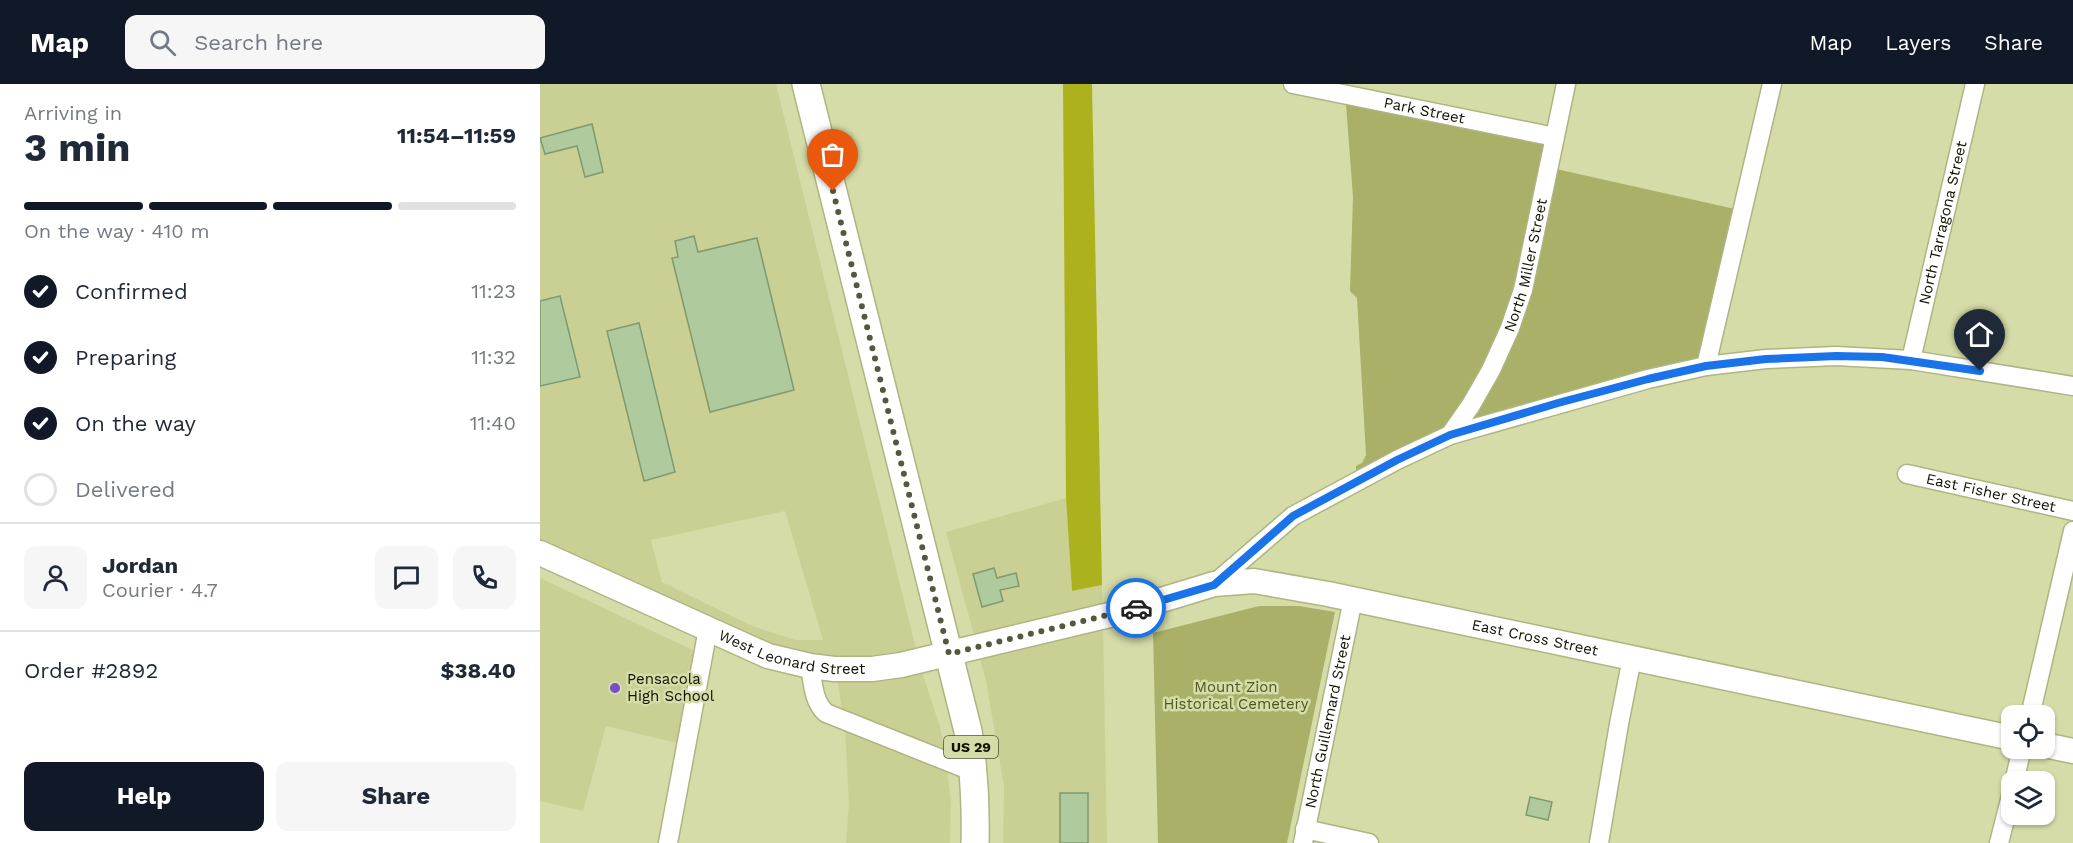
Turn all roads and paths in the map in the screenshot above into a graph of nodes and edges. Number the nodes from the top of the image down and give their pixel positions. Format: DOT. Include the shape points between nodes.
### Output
graph roads {
  1 [pos="806,84"];
  2 [pos="1293,84"];
  3 [pos="1566,84"];
  4 [pos="1772,84"];
  5 [pos="1975,84"];
  6 [pos="1354,90"];
  7 [pos="1555,137"];
  8 [pos="1911,360"];
  9 [pos="1706,366"];
  10 [pos="2073,386"];
  11 [pos="1450,435"];
  12 [pos="1907,474"];
  13 [pos="2073,511"];
  14 [pos="2073,531"];
  15 [pos="540,553"];
  16 [pos="1214,585"];
  17 [pos="1353,599"];
  18 [pos="1058,627"];
  19 [pos="708,629"];
  20 [pos="949,654"];
  21 [pos="1632,658"];
  22 [pos="810,666"];
  23 [pos="2033,705"];
  24 [pos="2001,736"];
  25 [pos="2055,747"];
  26 [pos="2073,751"];
  27 [pos="974,772"];
  28 [pos="2004,825"];
  29 [pos="1304,836"];
  30 [pos="668,843"];
  31 [pos="975,843"];
  32 [pos="1369,843"];
  33 [pos="1599,843"];
  34 [pos="1999,843"];
  1 -- 20 [label="main road, US 29"];
  2 -- 6 [label="street, Park Street"];
  3 -- 7 [label="street, North Miller Street"];
  4 -- 9 [label="street"];
  5 -- 8 [label="street, North Tarragona Street"];
  6 -- 7 [label="street, Park Street"];
  7 -- 11 [label="street, North Miller Street" via="1533,250 1510,328 1486,378"];
  8 -- 9 [label="street" via="1836,356"];
  8 -- 10 [label="street"];
  9 -- 11 [label="street"];
  11 -- 16 [label="street" via="1293,516"];
  12 -- 13 [label="street, East Fisher Street"];
  14 -- 23 [label="street"];
  15 -- 19 [label="street, West Leonard Street"];
  16 -- 17 [label="street, East Cross Street" via="1254,581"];
  16 -- 18 [label="street, East Cross Street"];
  17 -- 21 [label="street, East Cross Street"];
  17 -- 29 [label="street, North Guillemard Street"];
  18 -- 20 [label="street, West Leonard Street"];
  19 -- 22 [label="street, West Leonard Street" via="768,656"];
  19 -- 30 [label="street"];
  20 -- 22 [label="street, West Leonard Street" via="872,669"];
  20 -- 27 [label="main road, US 29"];
  21 -- 24 [label="street, East Cross Street"];
  21 -- 33 [label="street"];
  22 -- 27 [label="street" via="817,702 826,713"];
  25 -- 26 [label="street"];
  27 -- 31 [label="main road, US 29"];
  28 -- 34 [label="street"];
  29 -- 32 [label="street"];
}
